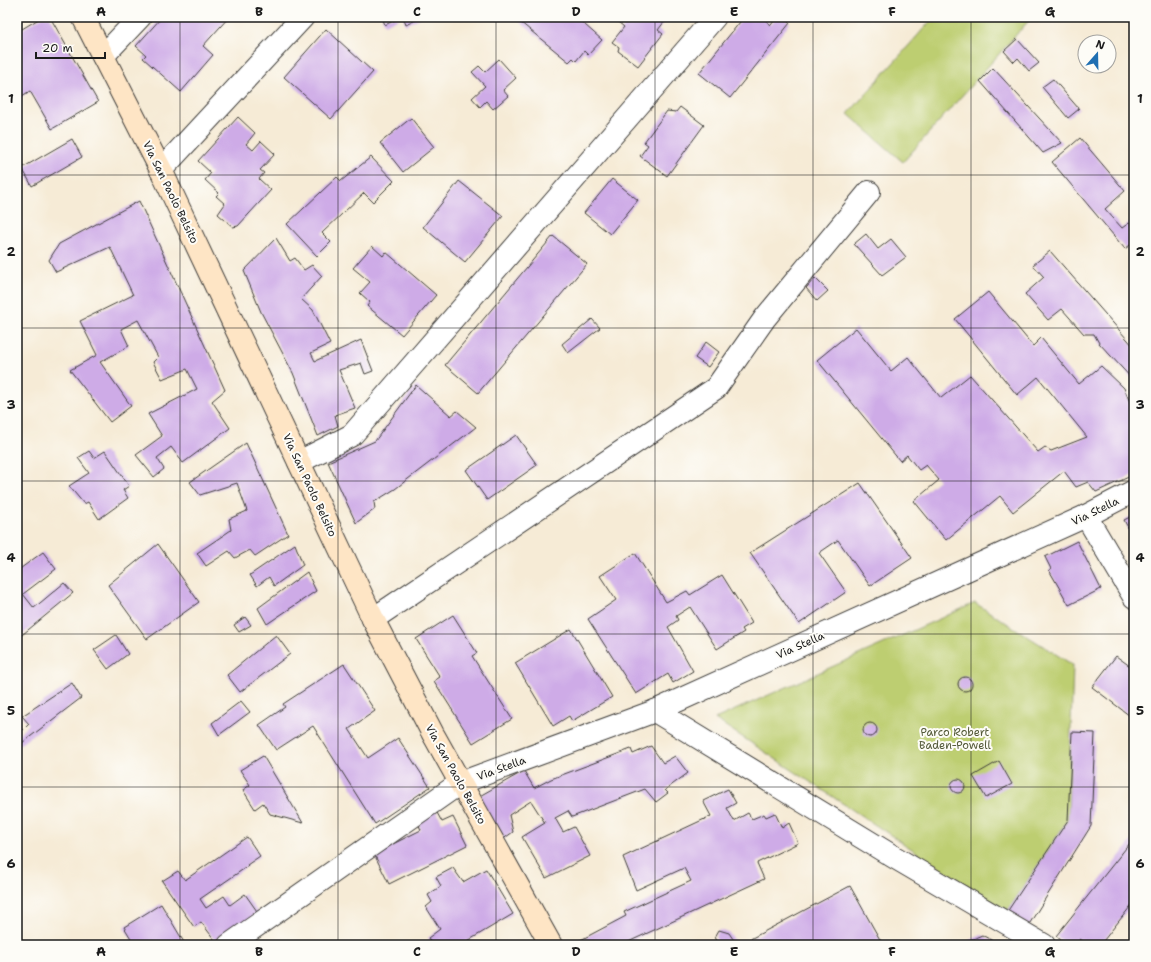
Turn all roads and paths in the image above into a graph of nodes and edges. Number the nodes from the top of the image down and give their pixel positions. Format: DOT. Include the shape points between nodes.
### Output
graph roads {
  1 [pos="83,17"];
  2 [pos="140,17"];
  3 [pos="303,17"];
  4 [pos="715,17"];
  5 [pos="103,56"];
  6 [pos="161,170"];
  7 [pos="870,192"];
  8 [pos="299,462"];
  9 [pos="1134,491"];
  10 [pos="1086,516"];
  11 [pos="1134,597"];
  12 [pos="372,619"];
  13 [pos="655,711"];
  14 [pos="460,783"];
  15 [pos="229,945"];
  16 [pos="551,945"];
  17 [pos="1044,945"];
  1 -- 5 [label="main road, Via San Paolo Belsito"];
  2 -- 5 [label="street"];
  3 -- 6 [label="street"];
  4 -- 8 [label="street" via="352,435"];
  5 -- 6 [label="main road, Via San Paolo Belsito"];
  6 -- 8 [label="main road, Via San Paolo Belsito"];
  7 -- 12 [label="street" via="765,318 716,388"];
  8 -- 12 [label="main road, Via San Paolo Belsito"];
  9 -- 10 [label="street, Via Stella"];
  10 -- 11 [label="street"];
  10 -- 13 [label="street, Via Stella"];
  12 -- 14 [label="main road, Via San Paolo Belsito"];
  13 -- 14 [label="street, Via Stella"];
  13 -- 17 [label="street"];
  14 -- 15 [label="street, Via Stella"];
  14 -- 16 [label="main road, Via San Paolo Belsito"];
}
